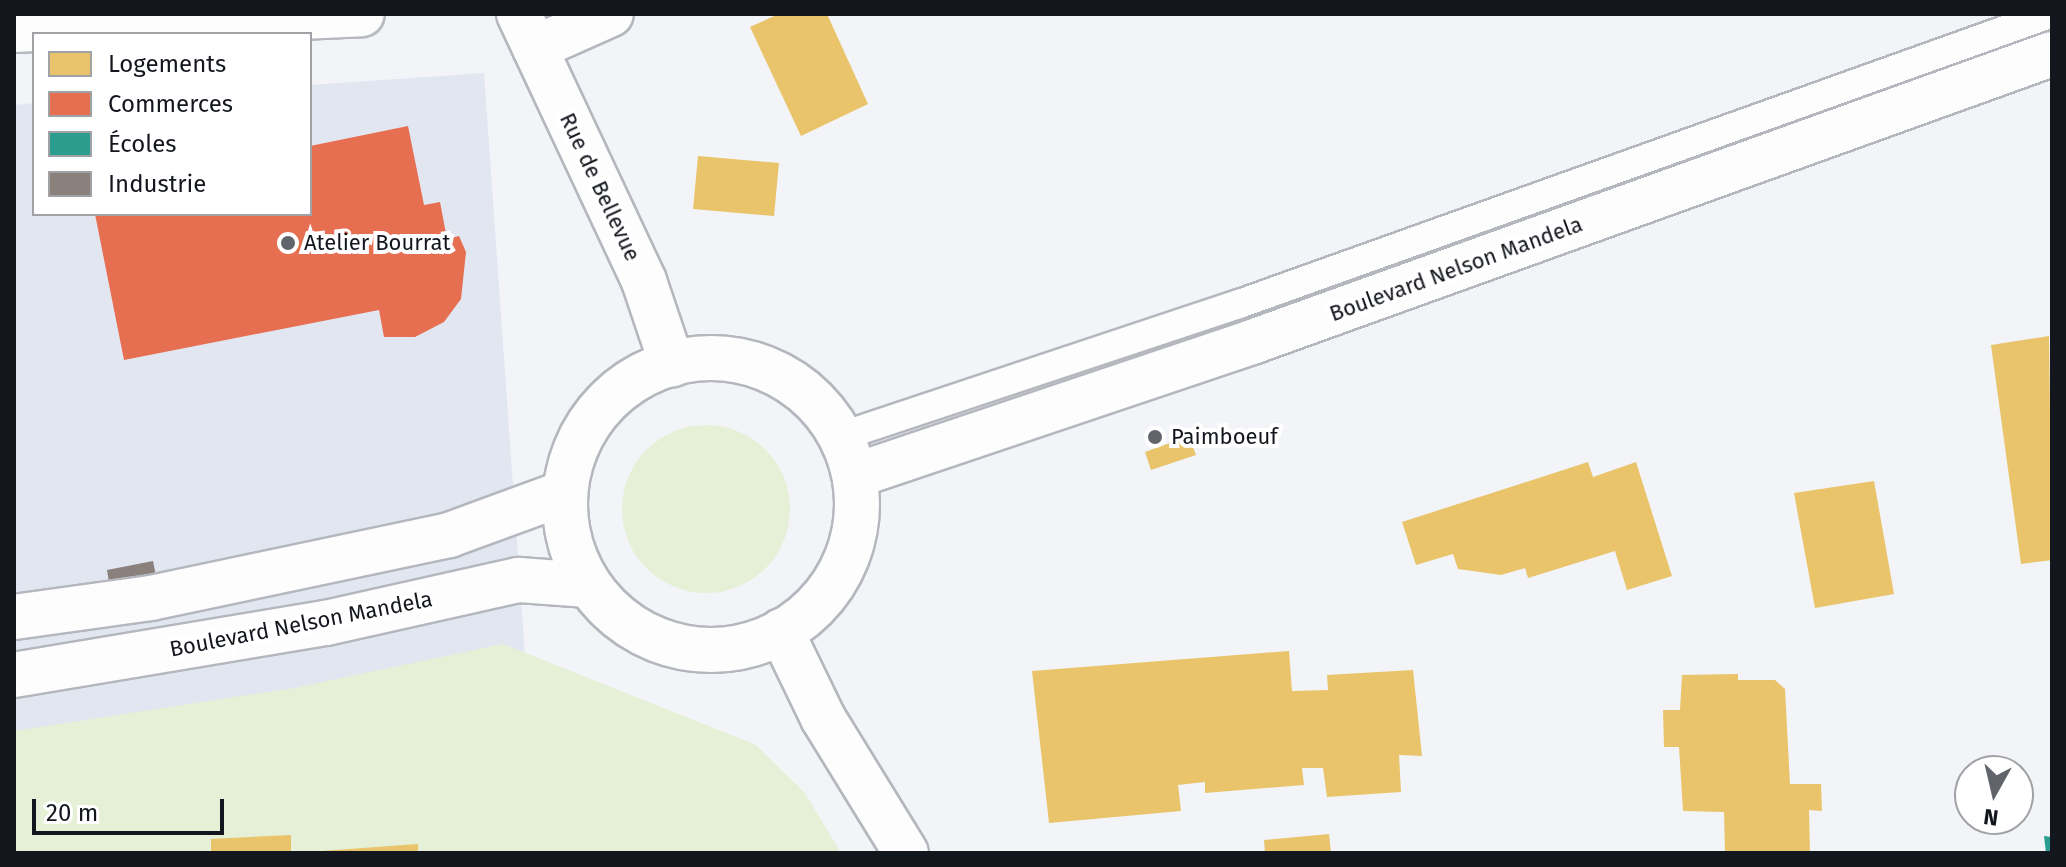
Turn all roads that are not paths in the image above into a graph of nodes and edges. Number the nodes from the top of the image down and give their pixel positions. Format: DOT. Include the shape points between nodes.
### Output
graph roads {
  1 [pos="362,14"];
  2 [pos="611,14"];
  3 [pos="2050,14"];
  4 [pos="14,30"];
  5 [pos="527,31"];
  6 [pos="2052,54"];
  7 [pos="672,364"];
  8 [pos="850,456"];
  9 [pos="564,493"];
  10 [pos="588,585"];
  11 [pos="14,617"];
  12 [pos="781,631"];
  13 [pos="14,675"];
  14 [pos="906,853"];
  1 -- 4 [label="street"];
  2 -- 5 [label="street"];
  3 -- 8 [label="lane" via="1239,304"];
  5 -- 7 [label="street, Rue de Bellevue" via="644,281"];
  6 -- 8 [label="street, Boulevard Nelson Mandela" via="1252,342"];
  7 -- 8 [label="street" via="705,359 769,371 803,391"];
  7 -- 9 [label="street" via="637,379 606,401 577,443"];
  8 -- 12 [label="street" via="854,521 838,574 804,616"];
  9 -- 10 [label="street" via="568,541"];
  9 -- 11 [label="street" via="449,535 151,598"];
  10 -- 12 [label="street" via="617,617 642,632 696,650 740,647"];
  10 -- 13 [label="street, Boulevard Nelson Mandela" via="519,580 326,623"];
  12 -- 14 [label="street" via="823,718"];
}
